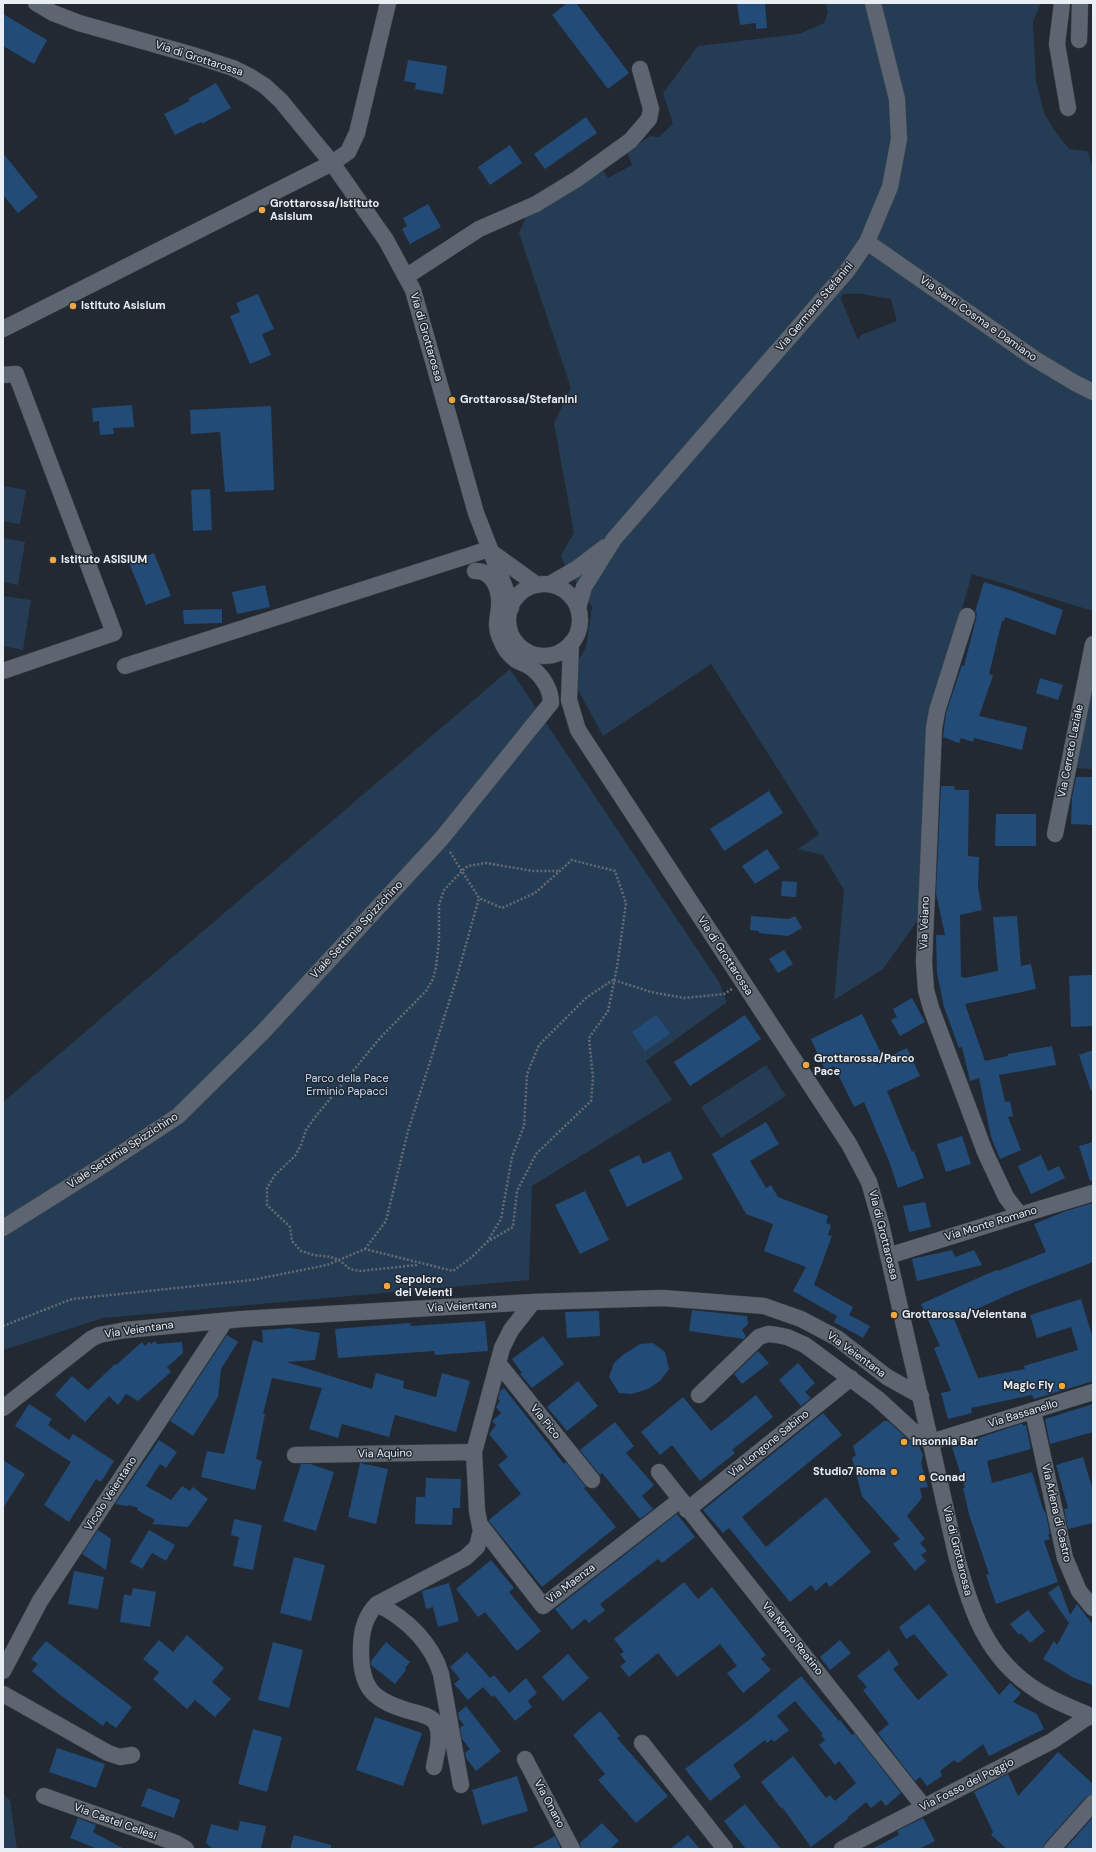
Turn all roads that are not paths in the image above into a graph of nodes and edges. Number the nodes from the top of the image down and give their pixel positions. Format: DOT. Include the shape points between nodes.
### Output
graph roads {
  1 [pos="36,3"];
  2 [pos="388,3"];
  3 [pos="872,3"];
  4 [pos="1062,3"];
  5 [pos="1080,3"];
  6 [pos="1079,40"];
  7 [pos="640,69"];
  8 [pos="1068,108"];
  9 [pos="332,163"];
  10 [pos="867,242"];
  11 [pos="407,276"];
  12 [pos="3,329"];
  13 [pos="3,375"];
  14 [pos="1093,392"];
  15 [pos="614,539"];
  16 [pos="490,550"];
  17 [pos="475,571"];
  18 [pos="544,585"];
  19 [pos="510,608"];
  20 [pos="578,608"];
  21 [pos="967,616"];
  22 [pos="571,643"];
  23 [pos="1093,644"];
  24 [pos="530,652"];
  25 [pos="125,666"];
  26 [pos="3,671"];
  27 [pos="569,700"];
  28 [pos="1055,834"];
  29 [pos="1093,1193"];
  30 [pos="1020,1215"];
  31 [pos="3,1228"];
  32 [pos="888,1256"];
  33 [pos="533,1302"];
  34 [pos="225,1320"];
  35 [pos="498,1363"];
  36 [pos="851,1378"];
  37 [pos="1093,1392"];
  38 [pos="699,1395"];
  39 [pos="921,1396"];
  40 [pos="3,1408"];
  41 [pos="1033,1411"];
  42 [pos="931,1442"];
  43 [pos="474,1452"];
  44 [pos="295,1455"];
  45 [pos="659,1472"];
  46 [pos="592,1480"];
  47 [pos="684,1505"];
  48 [pos="481,1526"];
  49 [pos="377,1604"];
  50 [pos="1093,1608"];
  51 [pos="3,1671"];
  52 [pos="3,1694"];
  53 [pos="1091,1717"];
  54 [pos="642,1743"];
  55 [pos="132,1755"];
  56 [pos="525,1759"];
  57 [pos="434,1767"];
  58 [pos="460,1784"];
  59 [pos="44,1796"];
  60 [pos="1093,1802"];
  61 [pos="924,1807"];
  62 [pos="186,1849"];
  63 [pos="572,1849"];
  64 [pos="725,1849"];
  65 [pos="842,1849"];
  66 [pos="1052,1849"];
  1 -- 9 [label="street, Via di Grottarossa" via="79,24 196,56 249,76 281,101"];
  2 -- 9 [label="street" via="357,133 348,152"];
  3 -- 10 [label="street, Via Germana Stefanini" via="897,99 898,139 890,187"];
  4 -- 8 [label="street" via="1058,44"];
  5 -- 6 [label="street"];
  7 -- 11 [label="street" via="651,109 649,119 630,141 536,204 479,229"];
  9 -- 11 [label="street, Via di Grottarossa" via="386,240"];
  9 -- 12 [label="street"];
  10 -- 14 [label="street, Via Santi Cosma e Damiano" via="1035,359"];
  10 -- 15 [label="street, Via Germana Stefanini" via="847,271"];
  11 -- 16 [label="street, Via di Grottarossa" via="416,300 470,495"];
  13 -- 26 [label="street" via="16,374 114,632"];
  15 -- 18 [label="street, Via Germana Stefanini" via="576,569"];
  15 -- 20 [label="street, Via Germana Stefanini" via="584,587"];
  16 -- 18 [label="street"];
  16 -- 19 [label="street, Via di Grottarossa" via="507,593"];
  16 -- 25 [label="street"];
  17 -- 31 [label="street, Viale Settimia Spizzichino" via="489,575 498,591 500,600 496,628 506,650 540,676 550,693 551,703 442,838 262,1033 178,1116"];
  18 -- 19 [label="street" via="521,593"];
  18 -- 20 [label="street" via="557,586 567,592"];
  19 -- 24 [label="street" via="510,630 517,643"];
  20 -- 22 [label="street" via="579,627"];
  21 -- 30 [label="street, Via Veiano" via="934,728 924,976 931,1008 984,1152 1006,1197"];
  22 -- 24 [label="street" via="552,654"];
  22 -- 27 [label="street, Via di Grottarossa"];
  23 -- 28 [label="street, Via Cerreto Laziale"];
  24 -- 27 [label="street, Via di Grottarossa"];
  27 -- 32 [label="street, Via di Grottarossa" via="578,730 859,1160 874,1195"];
  29 -- 30 [label="street, Via Monte Romano"];
  30 -- 32 [label="street, Via Monte Romano"];
  32 -- 39 [label="street, Via di Grottarossa"];
  33 -- 34 [label="street, Via Veientana"];
  33 -- 35 [label="street" via="511,1330"];
  33 -- 39 [label="street, Via Veientana" via="663,1298 764,1306 801,1318 837,1338 887,1377"];
  34 -- 40 [label="street, Via Veientana" via="126,1330 99,1336 81,1346"];
  34 -- 51 [label="street, Vicolo Veientano" via="40,1601"];
  35 -- 43 [label="street"];
  35 -- 46 [label="street, Via Pico"];
  36 -- 38 [label="street" via="805,1345 787,1337 768,1334 759,1337"];
  36 -- 42 [label="street" via="916,1434"];
  36 -- 47 [label="street, Via Longone Sabino"];
  37 -- 41 [label="street, Via Bassanello"];
  39 -- 42 [label="street, Via di Grottarossa"];
  41 -- 42 [label="street, Via Bassanello"];
  41 -- 50 [label="street, Via Arlena di Castro" via="1065,1558 1079,1590"];
  42 -- 53 [label="street, Via di Grottarossa" via="966,1593 984,1633 1003,1660 1026,1682 1043,1694"];
  43 -- 44 [label="street, Via Aquino"];
  43 -- 48 [label="street" via="476,1511"];
  45 -- 47 [label="street, Via Morro Reatino"];
  47 -- 48 [label="street, Via Maenza" via="543,1606"];
  47 -- 61 [label="street, Via Morro Reatino"];
  48 -- 49 [label="street" via="479,1542 470,1554"];
  49 -- 57 [label="street" via="367,1617 362,1634 361,1662 364,1681 376,1696 428,1717 436,1723 439,1732"];
  49 -- 58 [label="street" via="407,1623 435,1657 441,1674"];
  52 -- 55 [label="street" via="108,1754 120,1757"];
  53 -- 61 [label="street, Via Fosso del Poggio" via="1052,1741"];
  54 -- 64 [label="street"];
  56 -- 63 [label="street, Via Onano"];
  59 -- 62 [label="street, Via Castel Cellesi" via="176,1843"];
  60 -- 66 [label="street"];
  61 -- 65 [label="street, Via Fosso del Poggio"];
}
